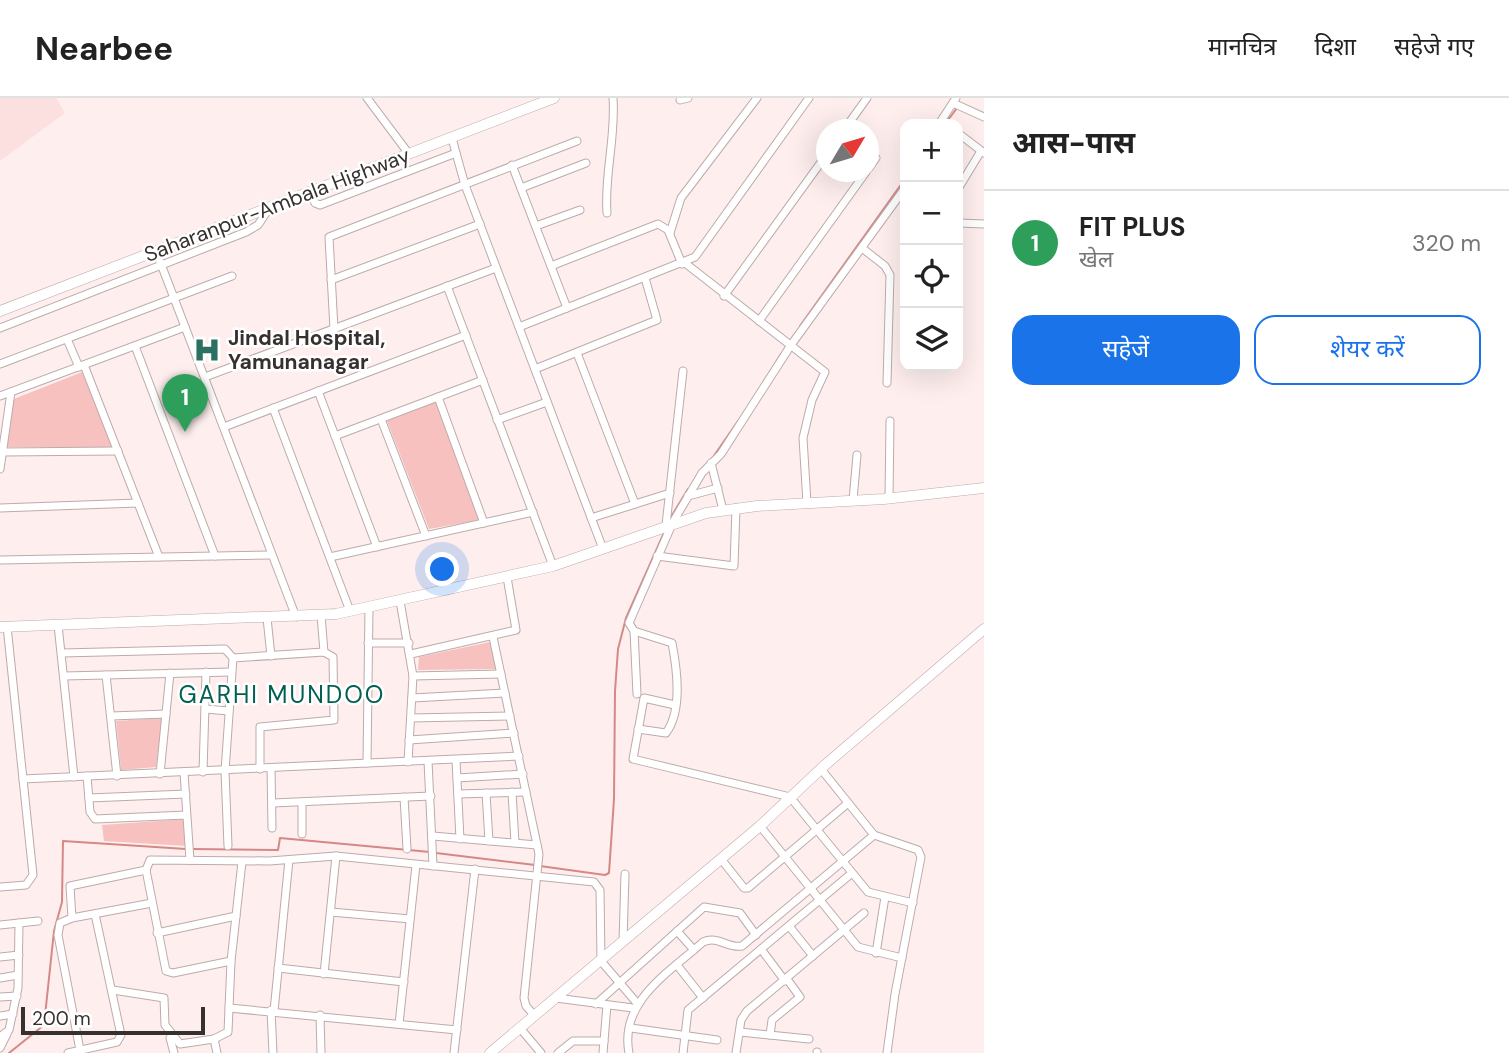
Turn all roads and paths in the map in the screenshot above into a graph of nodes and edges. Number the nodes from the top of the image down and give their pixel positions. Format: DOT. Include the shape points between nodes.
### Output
graph roads {
  1 [pos="367,98"];
  2 [pos="613,98"];
  3 [pos="757,98"];
  4 [pos="809,98"];
  5 [pos="867,98"];
  6 [pos="551,99"];
  7 [pos="956,103"];
  8 [pos="984,117"];
  9 [pos="852,119"];
  10 [pos="945,119"];
  11 [pos="963,137"];
  12 [pos="452,138"];
  13 [pos="577,141"];
  14 [pos="983,152"];
  15 [pos="456,153"];
  16 [pos="409,154"];
  17 [pos="586,163"];
  18 [pos="512,165"];
  19 [pos="816,169"];
  20 [pos="858,182"];
  21 [pos="963,182"];
  22 [pos="465,186"];
  23 [pos="521,188"];
  24 [pos="311,192"];
  25 [pos="900,195"];
  26 [pos="897,199"];
  27 [pos="900,201"];
  28 [pos="270,208"];
  29 [pos="580,210"];
  30 [pos="607,213"];
  31 [pos="963,223"];
  32 [pos="480,224"];
  33 [pos="984,224"];
  34 [pos="536,226"];
  35 [pos="670,233"];
  36 [pos="862,248"];
  37 [pos="156,251"];
  38 [pos="684,263"];
  39 [pos="162,265"];
  40 [pos="551,265"];
  41 [pos="496,268"];
  42 [pos="232,276"];
  43 [pos="645,278"];
  44 [pos="331,280"];
  45 [pos="447,286"];
  46 [pos="724,296"];
  47 [pos="174,298"];
  48 [pos="567,308"];
  49 [pos="0,311"];
  50 [pos="759,321"];
  51 [pos="185,327"];
  52 [pos="519,327"];
  53 [pos="0,328"];
  54 [pos="334,329"];
  55 [pos="466,335"];
  56 [pos="67,339"];
  57 [pos="789,343"];
  58 [pos="135,346"];
  59 [pos="577,353"];
  60 [pos="0,364"];
  61 [pos="81,366"];
  62 [pos="535,369"];
  63 [pos="683,371"];
  64 [pos="205,377"];
  65 [pos="483,380"];
  66 [pos="887,383"];
  67 [pos="318,391"];
  68 [pos="11,392"];
  69 [pos="0,396"];
  70 [pos="438,397"];
  71 [pos="547,401"];
  72 [pos="273,408"];
  73 [pos="381,419"];
  74 [pos="497,420"];
  75 [pos="890,421"];
  76 [pos="224,427"];
  77 [pos="335,436"];
  78 [pos="118,451"];
  79 [pos="2,452"];
  80 [pos="857,455"];
  81 [pos="711,463"];
  82 [pos="0,469"];
  83 [pos="718,488"];
  84 [pos="984,488"];
  85 [pos="670,493"];
  86 [pos="688,496"];
  87 [pos="889,499"];
  88 [pos="853,500"];
  89 [pos="138,503"];
  90 [pos="807,503"];
  91 [pos="635,504"];
  92 [pos="0,508"];
  93 [pos="736,508"];
  94 [pos="723,510"];
  95 [pos="533,512"];
  96 [pos="591,518"];
  97 [pos="484,523"];
  98 [pos="669,524"];
  99 [pos="426,536"];
  100 [pos="377,547"];
  101 [pos="603,549"];
  102 [pos="272,555"];
  103 [pos="215,556"];
  104 [pos="657,556"];
  105 [pos="159,557"];
  106 [pos="330,557"];
  107 [pos="0,560"];
  108 [pos="553,566"];
  109 [pos="507,577"];
  110 [pos="400,601"];
  111 [pos="369,607"];
  112 [pos="350,611"];
  113 [pos="321,615"];
  114 [pos="296,617"];
  115 [pos="267,618"];
  116 [pos="58,625"];
  117 [pos="3,627"];
  118 [pos="984,629"];
  119 [pos="634,631"];
  120 [pos="493,637"];
  121 [pos="368,643"];
  122 [pos="409,643"];
  123 [pos="324,652"];
  124 [pos="62,653"];
  125 [pos="411,654"];
  126 [pos="271,656"];
  127 [pos="233,658"];
  128 [pos="206,672"];
  129 [pos="231,672"];
  130 [pos="170,673"];
  131 [pos="501,674"];
  132 [pos="106,675"];
  133 [pos="64,676"];
  134 [pos="413,676"];
  135 [pos="505,693"];
  136 [pos="637,694"];
  137 [pos="412,698"];
  138 [pos="675,705"];
  139 [pos="205,709"];
  140 [pos="229,711"];
  141 [pos="166,714"];
  142 [pos="111,716"];
  143 [pos="510,716"];
  144 [pos="411,718"];
  145 [pos="638,729"];
  146 [pos="514,733"];
  147 [pos="410,740"];
  148 [pos="519,756"];
  149 [pos="456,760"];
  150 [pos="428,761"];
  151 [pos="408,762"];
  152 [pos="367,763"];
  153 [pos="271,768"];
  154 [pos="260,769"];
  155 [pos="821,769"];
  156 [pos="225,771"];
  157 [pos="203,772"];
  158 [pos="184,773"];
  159 [pos="160,774"];
  160 [pos="523,774"];
  161 [pos="87,776"];
  162 [pos="117,776"];
  163 [pos="74,777"];
  164 [pos="457,778"];
  165 [pos="23,779"];
  166 [pos="512,792"];
  167 [pos="526,792"];
  168 [pos="486,793"];
  169 [pos="186,794"];
  170 [pos="458,794"];
  171 [pos="431,796"];
  172 [pos="404,797"];
  173 [pos="790,797"];
  174 [pos="89,798"];
  175 [pos="302,802"];
  176 [pos="273,803"];
  177 [pos="848,803"];
  178 [pos="186,815"];
  179 [pos="760,826"];
  180 [pos="272,828"];
  181 [pos="817,830"];
  182 [pos="302,834"];
  183 [pos="874,835"];
  184 [pos="433,836"];
  185 [pos="460,839"];
  186 [pos="489,841"];
  187 [pos="514,843"];
  188 [pos="537,845"];
  189 [pos="228,846"];
  190 [pos="407,849"];
  191 [pos="190,853"];
  192 [pos="336,856"];
  193 [pos="785,857"];
  194 [pos="721,859"];
  195 [pos="289,860"];
  196 [pos="242,862"];
  197 [pos="843,862"];
  198 [pos="416,865"];
  199 [pos="433,866"];
  200 [pos="475,869"];
  201 [pos="539,869"];
  202 [pos="146,870"];
  203 [pos="852,873"];
  204 [pos="625,874"];
  205 [pos="0,887"];
  206 [pos="812,888"];
  207 [pos="886,897"];
  208 [pos="821,899"];
  209 [pos="152,903"];
  210 [pos="913,903"];
  211 [pos="331,912"];
  212 [pos="864,913"];
  213 [pos="95,914"];
  214 [pos="236,916"];
  215 [pos="72,918"];
  216 [pos="410,919"];
  217 [pos="38,921"];
  218 [pos="19,923"];
  219 [pos="0,925"];
  220 [pos="789,926"];
  221 [pos="844,930"];
  222 [pos="677,931"];
  223 [pos="157,933"];
  224 [pos="756,935"];
  225 [pos="623,943"];
  226 [pos="761,949"];
  227 [pos="694,950"];
  228 [pos="876,953"];
  229 [pos="19,955"];
  230 [pos="813,956"];
  231 [pos="0,957"];
  232 [pos="902,958"];
  233 [pos="231,961"];
  234 [pos="601,961"];
  235 [pos="677,965"];
  236 [pos="278,968"];
  237 [pos="324,974"];
  238 [pos="19,975"];
  239 [pos="0,978"];
  240 [pos="786,980"];
  241 [pos="404,982"];
  242 [pos="620,983"];
  243 [pos="113,990"];
  244 [pos="16,996"];
  245 [pos="0,997"];
  246 [pos="556,998"];
  247 [pos="702,998"];
  248 [pos="596,1004"];
  249 [pos="607,1005"];
  250 [pos="635,1005"];
  251 [pos="229,1008"];
  252 [pos="273,1010"];
  253 [pos="13,1014"];
  254 [pos="320,1015"];
  255 [pos="0,1016"];
  256 [pos="535,1016"];
  257 [pos="400,1024"];
  258 [pos="520,1028"];
  259 [pos="631,1028"];
  260 [pos="457,1030"];
  261 [pos="740,1032"];
  262 [pos="169,1034"];
  263 [pos="3,1035"];
  264 [pos="770,1035"];
  265 [pos="685,1036"];
  266 [pos="214,1039"];
  267 [pos="809,1039"];
  268 [pos="604,1041"];
  269 [pos="717,1041"];
  270 [pos="0,1048"];
  271 [pos="106,1049"];
  272 [pos="80,1050"];
  273 [pos="68,1053"];
  274 [pos="174,1053"];
  275 [pos="217,1053"];
  276 [pos="273,1053"];
  277 [pos="321,1053"];
  278 [pos="454,1053"];
  279 [pos="490,1053"];
  280 [pos="541,1053"];
  281 [pos="558,1053"];
  282 [pos="603,1053"];
  283 [pos="629,1053"];
  284 [pos="683,1053"];
  285 [pos="736,1053"];
  286 [pos="887,1053"];
  1 -- 16 [label="street"];
  2 -- 30 [label="street"];
  3 -- 35 [label="street" via="681,198"];
  4 -- 38 [label="street" via="706,245"];
  5 -- 9 [label="street"];
  6 -- 12 [label="street, Saharanpur-Ambala Highway"];
  7 -- 8 [label="street"];
  7 -- 10 [label="street"];
  11 -- 14 [label="street"];
  12 -- 15 [label="street"];
  12 -- 16 [label="street, Saharanpur-Ambala Highway"];
  13 -- 18 [label="street"];
  14 -- 21 [label="street"];
  15 -- 22 [label="street"];
  15 -- 24 [label="street" via="320,205"];
  16 -- 24 [label="street, Saharanpur-Ambala Highway"];
  17 -- 23 [label="street"];
  18 -- 22 [label="street"];
  18 -- 23 [label="street"];
  19 -- 46 [label="street"];
  20 -- 50 [label="street"];
  22 -- 32 [label="street"];
  22 -- 44 [label="street" via="329,237"];
  23 -- 34 [label="street"];
  24 -- 28 [label="street, Saharanpur-Ambala Highway"];
  25 -- 26 [label="street"];
  26 -- 27 [label="street"];
  26 -- 36 [label="street"];
  28 -- 37 [label="street, Saharanpur-Ambala Highway"];
  28 -- 39 [label="street" via="253,229"];
  29 -- 34 [label="street"];
  31 -- 33 [label="street"];
  32 -- 41 [label="street"];
  32 -- 44 [label="street"];
  34 -- 40 [label="street"];
  35 -- 38 [label="street"];
  35 -- 40 [label="street" via="658,224"];
  36 -- 57 [label="street"];
  36 -- 66 [label="street" via="890,275"];
  37 -- 39 [label="street"];
  37 -- 49 [label="street, Saharanpur-Ambala Highway"];
  38 -- 43 [label="street"];
  38 -- 46 [label="street"];
  39 -- 47 [label="street"];
  39 -- 53 [label="street"];
  40 -- 48 [label="street"];
  41 -- 45 [label="street"];
  41 -- 52 [label="street"];
  42 -- 47 [label="street"];
  43 -- 48 [label="street"];
  43 -- 59 [label="street" via="657,320"];
  44 -- 54 [label="street"];
  45 -- 54 [label="street"];
  45 -- 55 [label="street"];
  46 -- 50 [label="street"];
  47 -- 51 [label="street"];
  47 -- 56 [label="street"];
  48 -- 52 [label="street"];
  50 -- 57 [label="street"];
  51 -- 58 [label="street"];
  51 -- 64 [label="street"];
  52 -- 62 [label="street"];
  54 -- 64 [label="street"];
  55 -- 65 [label="street"];
  55 -- 67 [label="street"];
  56 -- 60 [label="street"];
  56 -- 61 [label="street"];
  57 -- 81 [label="street"];
  57 -- 90 [label="street" via="825,372 803,438"];
  58 -- 61 [label="street"];
  58 -- 103 [label="street"];
  59 -- 62 [label="street"];
  59 -- 91 [label="street"];
  61 -- 68 [label="street"];
  61 -- 78 [label="street"];
  62 -- 71 [label="street"];
  63 -- 85 [label="street"];
  64 -- 76 [label="street"];
  65 -- 70 [label="street"];
  65 -- 74 [label="street"];
  67 -- 72 [label="street"];
  67 -- 77 [label="street"];
  68 -- 69 [label="street"];
  68 -- 79 [label="street"];
  70 -- 73 [label="street"];
  70 -- 97 [label="street"];
  71 -- 74 [label="street"];
  71 -- 96 [label="street"];
  72 -- 76 [label="street"];
  72 -- 106 [label="street"];
  73 -- 77 [label="street"];
  73 -- 99 [label="street"];
  74 -- 95 [label="street"];
  75 -- 87 [label="street"];
  76 -- 102 [label="street"];
  77 -- 100 [label="street"];
  78 -- 79 [label="street"];
  78 -- 89 [label="street"];
  79 -- 82 [label="street"];
  80 -- 88 [label="street"];
  81 -- 83 [label="street"];
  81 -- 86 [label="street"];
  83 -- 86 [label="street"];
  83 -- 94 [label="street"];
  84 -- 87 [label="street"];
  85 -- 91 [label="street"];
  85 -- 98 [label="street"];
  86 -- 98 [label="street"];
  87 -- 88 [label="street"];
  88 -- 90 [label="street"];
  89 -- 92 [label="street"];
  89 -- 105 [label="street"];
  90 -- 93 [label="street"];
  91 -- 96 [label="street"];
  93 -- 94 [label="street"];
  93 -- 104 [label="street" via="734,566"];
  94 -- 98 [label="street"];
  95 -- 97 [label="street"];
  95 -- 108 [label="street"];
  96 -- 101 [label="street"];
  97 -- 99 [label="street"];
  98 -- 101 [label="street"];
  98 -- 104 [label="street"];
  99 -- 100 [label="street"];
  100 -- 106 [label="street"];
  101 -- 108 [label="street"];
  102 -- 103 [label="street"];
  102 -- 114 [label="street"];
  103 -- 105 [label="street"];
  104 -- 119 [label="street" via="629,623"];
  105 -- 107 [label="street"];
  106 -- 112 [label="street"];
  108 -- 109 [label="street"];
  109 -- 110 [label="street"];
  109 -- 120 [label="street" via="517,627"];
  110 -- 111 [label="street"];
  110 -- 122 [label="street"];
  111 -- 112 [label="street"];
  111 -- 121 [label="street"];
  112 -- 113 [label="street"];
  113 -- 114 [label="street"];
  113 -- 123 [label="street"];
  114 -- 115 [label="street"];
  115 -- 116 [label="street"];
  115 -- 126 [label="street"];
  116 -- 117 [label="street"];
  116 -- 124 [label="street"];
  117 -- 165 [label="street"];
  118 -- 155 [label="street"];
  119 -- 136 [label="street"];
  119 -- 138 [label="street" via="672,643"];
  120 -- 125 [label="street"];
  120 -- 131 [label="street"];
  121 -- 122 [label="street"];
  121 -- 152 [label="street"];
  122 -- 125 [label="street"];
  123 -- 126 [label="street"];
  123 -- 154 [label="street" via="332,657 334,720 260,727"];
  124 -- 127 [label="street" via="225,649"];
  124 -- 133 [label="street"];
  125 -- 134 [label="street"];
  126 -- 127 [label="street"];
  127 -- 129 [label="street"];
  128 -- 129 [label="street"];
  128 -- 130 [label="street"];
  128 -- 139 [label="street"];
  129 -- 140 [label="street"];
  130 -- 132 [label="street"];
  130 -- 141 [label="street"];
  131 -- 134 [label="street"];
  131 -- 135 [label="street"];
  132 -- 133 [label="street"];
  132 -- 142 [label="street"];
  133 -- 163 [label="street"];
  134 -- 137 [label="street"];
  135 -- 137 [label="street"];
  135 -- 143 [label="street"];
  137 -- 144 [label="street"];
  138 -- 145 [label="street" via="666,733"];
  138 -- 145 [label="street" via="646,697"];
  139 -- 140 [label="street"];
  139 -- 157 [label="street"];
  140 -- 156 [label="street"];
  141 -- 142 [label="street"];
  141 -- 159 [label="street"];
  142 -- 162 [label="street"];
  143 -- 144 [label="street"];
  143 -- 146 [label="street"];
  144 -- 147 [label="street"];
  145 -- 173 [label="street" via="632,754 636,761"];
  146 -- 147 [label="street"];
  146 -- 148 [label="street"];
  147 -- 151 [label="street"];
  148 -- 149 [label="street"];
  148 -- 160 [label="street"];
  149 -- 150 [label="street"];
  149 -- 164 [label="street"];
  150 -- 151 [label="street"];
  150 -- 171 [label="street"];
  151 -- 152 [label="street"];
  152 -- 153 [label="street"];
  153 -- 154 [label="street"];
  153 -- 176 [label="street"];
  154 -- 156 [label="street"];
  155 -- 173 [label="street"];
  155 -- 177 [label="street"];
  156 -- 157 [label="street"];
  156 -- 189 [label="street"];
  157 -- 158 [label="street"];
  158 -- 159 [label="street"];
  158 -- 169 [label="street"];
  159 -- 162 [label="street"];
  160 -- 164 [label="street"];
  160 -- 167 [label="street"];
  161 -- 162 [label="street"];
  161 -- 163 [label="street"];
  161 -- 174 [label="street"];
  163 -- 165 [label="street"];
  164 -- 170 [label="street"];
  165 -- 205 [label="street" via="33,875 26,885"];
  166 -- 167 [label="street"];
  166 -- 168 [label="street"];
  166 -- 187 [label="street"];
  167 -- 188 [label="street"];
  168 -- 170 [label="street"];
  168 -- 186 [label="street"];
  169 -- 174 [label="street"];
  169 -- 178 [label="street"];
  170 -- 185 [label="street"];
  171 -- 172 [label="street"];
  171 -- 184 [label="street"];
  172 -- 175 [label="street"];
  172 -- 190 [label="street"];
  173 -- 179 [label="street"];
  173 -- 181 [label="street"];
  174 -- 178 [label="street" via="92,816 98,820"];
  175 -- 176 [label="street"];
  175 -- 182 [label="street"];
  176 -- 180 [label="street"];
  177 -- 181 [label="street"];
  177 -- 183 [label="street"];
  178 -- 191 [label="street"];
  179 -- 193 [label="street"];
  179 -- 194 [label="street"];
  181 -- 193 [label="street"];
  181 -- 197 [label="street"];
  183 -- 197 [label="street"];
  183 -- 210 [label="street" via="920,852"];
  184 -- 185 [label="street"];
  184 -- 199 [label="street"];
  185 -- 186 [label="street"];
  186 -- 187 [label="street"];
  187 -- 188 [label="street"];
  188 -- 201 [label="street"];
  191 -- 196 [label="street"];
  191 -- 202 [label="street" via="154,859"];
  192 -- 195 [label="street"];
  192 -- 198 [label="street"];
  192 -- 211 [label="street"];
  193 -- 194 [label="street" via="746,889"];
  193 -- 206 [label="street"];
  194 -- 225 [label="street"];
  195 -- 196 [label="street"];
  195 -- 236 [label="street"];
  196 -- 214 [label="street"];
  197 -- 203 [label="street"];
  197 -- 206 [label="street"];
  198 -- 199 [label="street"];
  198 -- 216 [label="street"];
  199 -- 200 [label="street"];
  200 -- 201 [label="street"];
  200 -- 260 [label="street"];
  201 -- 234 [label="street" via="599,886"];
  201 -- 256 [label="street" via="524,998"];
  202 -- 209 [label="street"];
  202 -- 215 [label="street" via="70,886"];
  203 -- 207 [label="street" via="868,892"];
  203 -- 208 [label="street"];
  204 -- 225 [label="street"];
  206 -- 208 [label="street"];
  206 -- 224 [label="street"];
  207 -- 210 [label="street"];
  207 -- 228 [label="street"];
  208 -- 220 [label="street"];
  208 -- 221 [label="street"];
  209 -- 213 [label="street"];
  209 -- 223 [label="street"];
  210 -- 232 [label="street"];
  211 -- 216 [label="street"];
  211 -- 237 [label="street"];
  212 -- 221 [label="street"];
  213 -- 215 [label="street"];
  213 -- 243 [label="street"];
  214 -- 223 [label="street"];
  214 -- 233 [label="street"];
  215 -- 272 [label="street" via="60,923 58,935"];
  216 -- 241 [label="street"];
  217 -- 218 [label="street"];
  218 -- 219 [label="street"];
  218 -- 229 [label="street"];
  220 -- 226 [label="street"];
  220 -- 230 [label="street"];
  221 -- 228 [label="street" via="858,947"];
  221 -- 230 [label="street"];
  222 -- 224 [label="street" via="709,906 740,913"];
  222 -- 227 [label="street"];
  222 -- 242 [label="street"];
  223 -- 233 [label="street" via="169,973"];
  224 -- 227 [label="street" via="738,948 709,939"];
  225 -- 234 [label="street"];
  226 -- 240 [label="street"];
  226 -- 247 [label="street"];
  227 -- 235 [label="street"];
  228 -- 232 [label="street"];
  229 -- 231 [label="street"];
  229 -- 238 [label="street"];
  230 -- 240 [label="street"];
  232 -- 286 [label="street"];
  233 -- 251 [label="street"];
  234 -- 242 [label="street"];
  234 -- 246 [label="street"];
  235 -- 247 [label="street"];
  235 -- 250 [label="street"];
  236 -- 237 [label="street"];
  236 -- 252 [label="street"];
  237 -- 241 [label="street"];
  238 -- 239 [label="street"];
  238 -- 244 [label="street"];
  240 -- 261 [label="street" via="747,1011"];
  240 -- 264 [label="street" via="800,997 772,1020"];
  241 -- 257 [label="street"];
  242 -- 248 [label="street"];
  242 -- 250 [label="street"];
  243 -- 262 [label="street" via="164,998"];
  243 -- 271 [label="street" via="121,1035"];
  244 -- 245 [label="street"];
  244 -- 253 [label="street"];
  246 -- 248 [label="street"];
  246 -- 256 [label="street"];
  247 -- 265 [label="street" via="688,1010"];
  248 -- 249 [label="street"];
  249 -- 250 [label="street"];
  249 -- 268 [label="street"];
  250 -- 259 [label="street"];
  251 -- 252 [label="street"];
  251 -- 266 [label="street" via="230,1028"];
  252 -- 254 [label="street"];
  252 -- 276 [label="street"];
  253 -- 255 [label="street"];
  253 -- 263 [label="street"];
  254 -- 257 [label="street"];
  254 -- 277 [label="street"];
  256 -- 258 [label="street"];
  257 -- 260 [label="street"];
  258 -- 279 [label="street"];
  258 -- 280 [label="street"];
  259 -- 265 [label="street"];
  259 -- 283 [label="street"];
  260 -- 278 [label="street"];
  261 -- 264 [label="street"];
  261 -- 285 [label="street"];
  262 -- 266 [label="street" via="180,1044"];
  262 -- 274 [label="street"];
  263 -- 270 [label="street"];
  264 -- 267 [label="street"];
  265 -- 269 [label="street"];
  265 -- 284 [label="street"];
  266 -- 275 [label="street"];
  268 -- 281 [label="street" via="573,1041"];
  268 -- 282 [label="street"];
  271 -- 272 [label="street"];
  272 -- 273 [label="street"];
}
